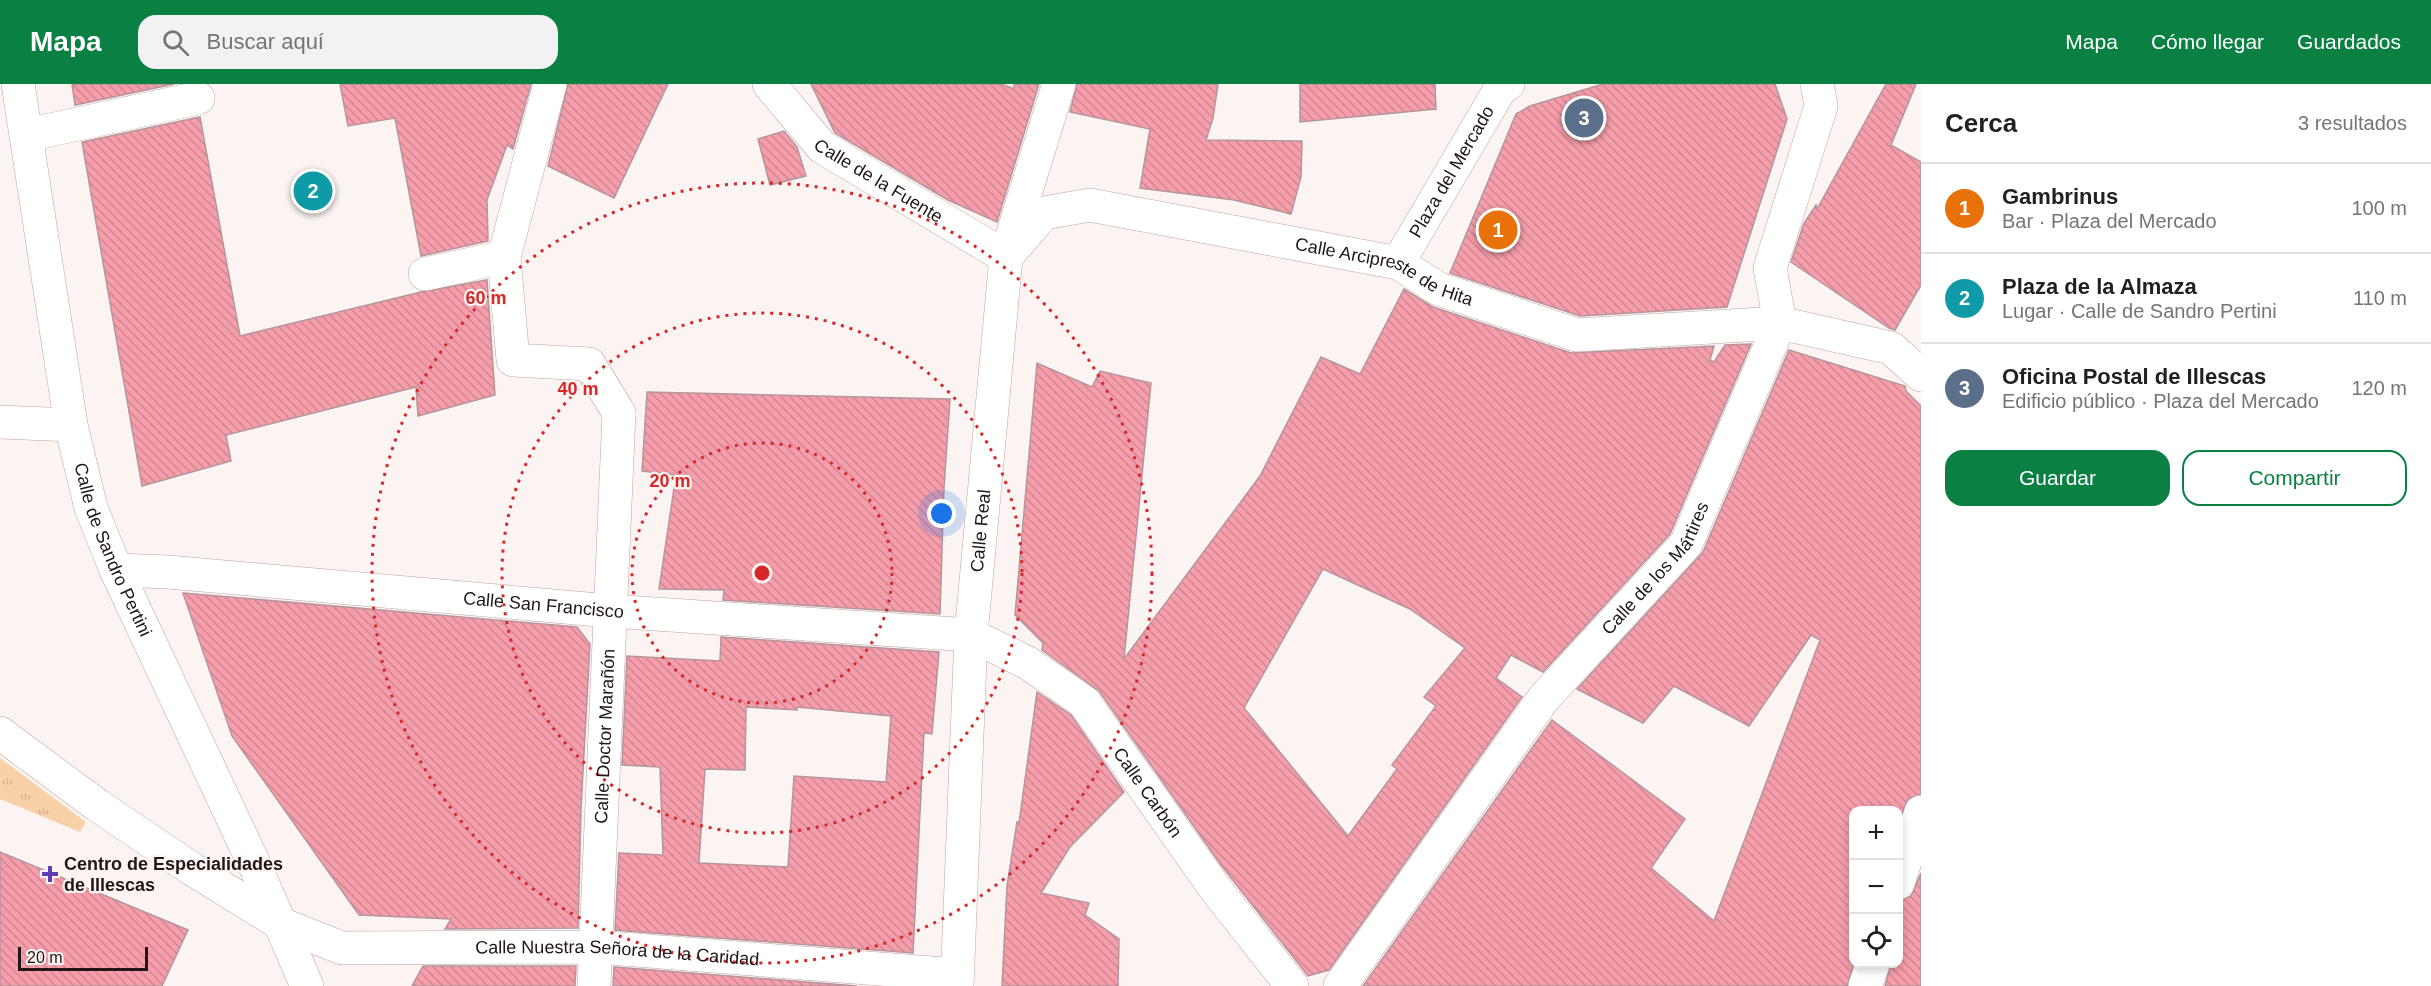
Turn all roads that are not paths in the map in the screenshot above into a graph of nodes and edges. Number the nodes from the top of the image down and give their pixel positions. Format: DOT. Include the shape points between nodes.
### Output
graph roads {
  1 [pos="18,84"];
  2 [pos="550,84"];
  3 [pos="769,84"];
  4 [pos="1059,84"];
  5 [pos="1508,84"];
  6 [pos="1817,84"];
  7 [pos="198,98"];
  8 [pos="27,135"];
  9 [pos="1006,256"];
  10 [pos="504,257"];
  11 [pos="1398,264"];
  12 [pos="426,274"];
  13 [pos="1779,323"];
  14 [pos="1921,375"];
  15 [pos="0,422"];
  16 [pos="71,425"];
  17 [pos="116,570"];
  18 [pos="610,611"];
  19 [pos="971,635"];
  20 [pos="0,733"];
  21 [pos="1920,818"];
  22 [pos="1903,871"];
  23 [pos="281,924"];
  24 [pos="597,947"];
  25 [pos="1871,968"];
  26 [pos="957,980"];
  27 [pos="307,986"];
  28 [pos="594,986"];
  29 [pos="1292,986"];
  30 [pos="1340,986"];
  31 [pos="1865,986"];
  1 -- 8 [label="street, Calle de Sandro Pertini"];
  2 -- 10 [label="street"];
  3 -- 9 [label="street, Calle de la Fuente" via="822,147"];
  4 -- 9 [label="street, Calle Real"];
  5 -- 11 [label="street, Plaza del Mercado" via="1502,86"];
  6 -- 13 [label="street" via="1821,105 1770,268"];
  7 -- 8 [label="street"];
  8 -- 16 [label="street, Calle de Sandro Pertini"];
  9 -- 11 [label="street, Calle Arcipreste de Hita" via="1044,213 1090,206"];
  9 -- 19 [label="street, Calle Real"];
  10 -- 12 [label="street"];
  10 -- 18 [label="street, Calle Doctor Marañón" via="513,360 589,364 619,412"];
  11 -- 13 [label="street, Calle Arcipreste de Hita" via="1438,289 1577,335"];
  13 -- 14 [label="street, Calle Arcipreste de Hita" via="1892,348"];
  13 -- 30 [label="street, Calle de los Mártires" via="1686,544 1544,698"];
  15 -- 16 [label="street"];
  16 -- 17 [label="street, Calle de Sandro Pertini" via="91,508"];
  17 -- 18 [label="street, Calle San Francisco"];
  17 -- 23 [label="street, Calle de Sandro Pertini"];
  18 -- 19 [label="street, Calle San Francisco"];
  18 -- 24 [label="street, Calle Doctor Marañón"];
  19 -- 26 [label="street, Calle Real"];
  19 -- 29 [label="street, Calle Carbón" via="1028,663 1084,702 1214,887"];
  20 -- 23 [label="street, Calle Nuestra Señora de la Caridad" via="154,844"];
  21 -- 22 [label="street"];
  23 -- 24 [label="street, Calle Nuestra Señora de la Caridad" via="342,948"];
  23 -- 27 [label="street, Calle de Sandro Pertini"];
  24 -- 26 [label="street, Calle Nuestra Señora de la Caridad"];
  24 -- 28 [label="street, Calle Doctor Marañón"];
  25 -- 31 [label="street"];
}
